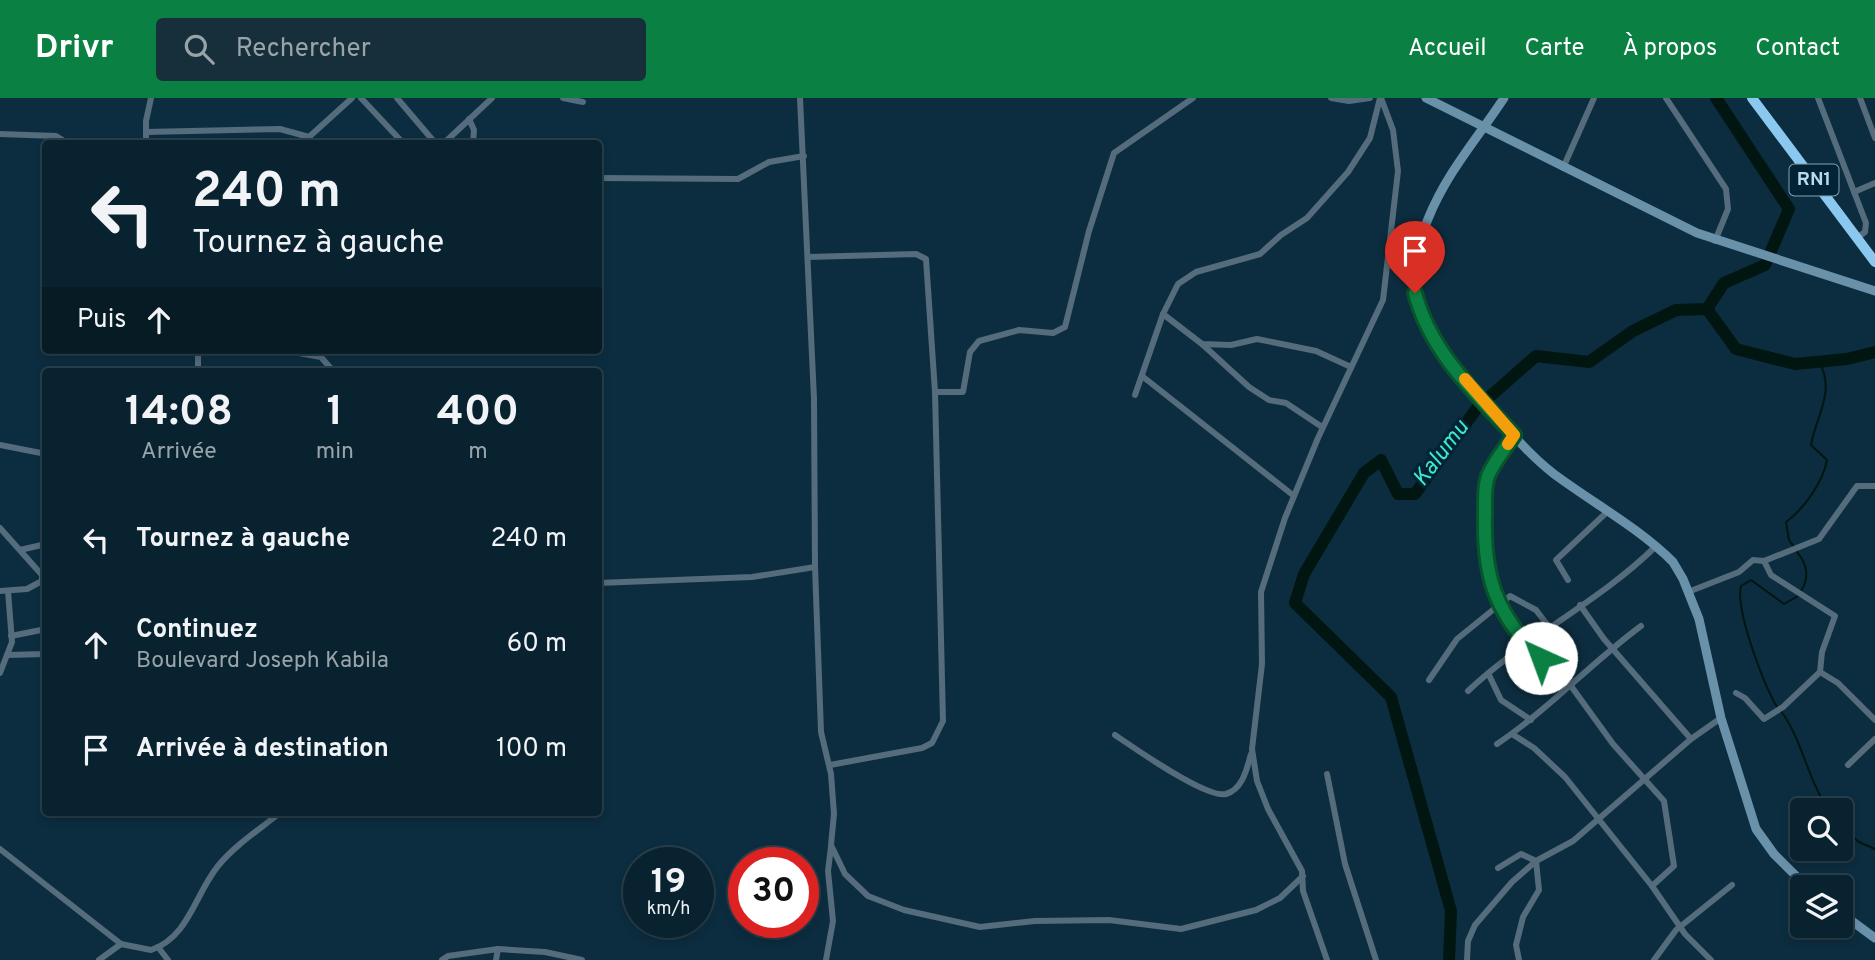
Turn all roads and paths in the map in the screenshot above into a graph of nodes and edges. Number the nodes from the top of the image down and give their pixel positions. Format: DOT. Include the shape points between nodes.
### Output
graph roads {
  1 [pos="151,98"];
  2 [pos="352,98"];
  3 [pos="360,98"];
  4 [pos="397,98"];
  5 [pos="492,98"];
  6 [pos="563,98"];
  7 [pos="800,98"];
  8 [pos="1193,98"];
  9 [pos="1331,98"];
  10 [pos="1370,98"];
  11 [pos="1380,98"];
  12 [pos="1426,98"];
  13 [pos="1504,98"];
  14 [pos="1594,98"];
  15 [pos="1665,98"];
  16 [pos="1752,98"];
  17 [pos="1818,98"];
  18 [pos="1860,98"];
  19 [pos="583,102"];
  20 [pos="469,119"];
  21 [pos="1482,126"];
  22 [pos="146,132"];
  23 [pos="0,134"];
  24 [pos="1875,138"];
  25 [pos="62,140"];
  26 [pos="146,140"];
  27 [pos="400,140"];
  28 [pos="433,140"];
  29 [pos="447,140"];
  30 [pos="473,140"];
  31 [pos="804,156"];
  32 [pos="1563,168"];
  33 [pos="602,178"];
  34 [pos="1875,183"];
  35 [pos="1854,192"];
  36 [pos="1857,238"];
  37 [pos="1715,241"];
  38 [pos="808,257"];
  39 [pos="1875,262"];
  40 [pos="1875,291"];
  41 [pos="1163,314"];
  42 [pos="1202,344"];
  43 [pos="304,354"];
  44 [pos="1351,367"];
  45 [pos="330,368"];
  46 [pos="1142,376"];
  47 [pos="935,392"];
  48 [pos="1135,395"];
  49 [pos="1322,427"];
  50 [pos="1514,435"];
  51 [pos="0,445"];
  52 [pos="42,453"];
  53 [pos="1875,486"];
  54 [pos="1294,496"];
  55 [pos="1607,512"];
  56 [pos="0,528"];
  57 [pos="42,545"];
  58 [pos="1655,547"];
  59 [pos="20,550"];
  60 [pos="1764,561"];
  61 [pos="815,567"];
  62 [pos="42,573"];
  63 [pos="1568,580"];
  64 [pos="42,581"];
  65 [pos="602,583"];
  66 [pos="0,591"];
  67 [pos="8,591"];
  68 [pos="1688,592"];
  69 [pos="1497,603"];
  70 [pos="1580,605"];
  71 [pos="1640,626"];
  72 [pos="1549,627"];
  73 [pos="42,630"];
  74 [pos="11,636"];
  75 [pos="1526,644"];
  76 [pos="1611,648"];
  77 [pos="7,654"];
  78 [pos="42,654"];
  79 [pos="1820,672"];
  80 [pos="0,673"];
  81 [pos="1489,675"];
  82 [pos="1429,680"];
  83 [pos="1571,686"];
  84 [pos="1468,691"];
  85 [pos="1736,693"];
  86 [pos="1721,718"];
  87 [pos="1531,720"];
  88 [pos="1875,720"];
  89 [pos="1512,734"];
  90 [pos="1115,735"];
  91 [pos="1690,739"];
  92 [pos="1875,739"];
  93 [pos="1497,744"];
  94 [pos="1252,749"];
  95 [pos="830,765"];
  96 [pos="1848,765"];
  97 [pos="1327,774"];
  98 [pos="1645,778"];
  99 [pos="276,816"];
  100 [pos="1599,820"];
  101 [pos="831,845"];
  102 [pos="0,849"];
  103 [pos="1536,861"];
  104 [pos="1498,868"];
  105 [pos="1795,875"];
  106 [pos="1303,876"];
  107 [pos="1732,885"];
  108 [pos="1652,886"];
  109 [pos="1853,922"];
  110 [pos="1680,927"];
  111 [pos="1875,938"];
  112 [pos="121,944"];
  113 [pos="158,947"];
  114 [pos="498,949"];
  115 [pos="544,956"];
  116 [pos="99,960"];
  117 [pos="167,960"];
  118 [pos="442,960"];
  119 [pos="496,960"];
  120 [pos="582,960"];
  121 [pos="826,960"];
  122 [pos="1327,960"];
  123 [pos="1376,960"];
  124 [pos="1467,960"];
  125 [pos="1519,960"];
  126 [pos="1654,960"];
  127 [pos="1711,960"];
  1 -- 22 [label="street"];
  2 -- 22 [label="street" via="309,137 280,129"];
  3 -- 27 [label="street"];
  4 -- 28 [label="street"];
  5 -- 20 [label="street"];
  6 -- 19 [label="street"];
  7 -- 31 [label="street"];
  8 -- 47 [label="street" via="1114,153 1065,327 1053,333 1019,330 979,341 970,352 963,392"];
  9 -- 10 [label="street"];
  11 -- 41 [label="street" via="1370,138 1348,172 1307,218 1260,254 1180,281"];
  11 -- 44 [label="street" via="1396,147 1396,198 1382,300"];
  12 -- 21 [label="main road"];
  13 -- 21 [label="main road"];
  14 -- 32 [label="street"];
  15 -- 37 [label="street" via="1726,189 1728,209"];
  16 -- 36 [label="highway, RN1"];
  17 -- 35 [label="street"];
  18 -- 24 [label="street"];
  20 -- 29 [label="street"];
  20 -- 30 [label="street"];
  21 -- 32 [label="main road"];
  21 -- 50 [label="main road" via="1463,151 1427,220 1417,258 1415,293 1422,321 1441,354"];
  22 -- 26 [label="street"];
  23 -- 25 [label="street"];
  31 -- 33 [label="street" via="769,162 738,179"];
  31 -- 38 [label="street"];
  32 -- 37 [label="main road"];
  34 -- 35 [label="street"];
  35 -- 36 [label="street" via="1866,227"];
  36 -- 39 [label="highway, RN1"];
  37 -- 40 [label="main road"];
  38 -- 47 [label="street" via="916,254 926,259"];
  38 -- 61 [label="street"];
  41 -- 42 [label="street"];
  41 -- 46 [label="street"];
  42 -- 44 [label="street" via="1231,345 1257,339 1316,351"];
  42 -- 49 [label="street" via="1249,387 1269,400 1286,403"];
  43 -- 45 [label="street" via="321,357"];
  44 -- 49 [label="street"];
  46 -- 48 [label="street"];
  46 -- 54 [label="street"];
  47 -- 95 [label="street" via="943,721 932,743 922,748"];
  49 -- 54 [label="street"];
  50 -- 55 [label="main road" via="1546,467"];
  50 -- 69 [label="street" via="1486,483 1485,531"];
  51 -- 52 [label="street"];
  53 -- 60 [label="street" via="1857,486 1820,538"];
  54 -- 94 [label="street" via="1262,582 1262,664"];
  55 -- 58 [label="main road"];
  55 -- 63 [label="street" via="1556,560"];
  56 -- 59 [label="street"];
  57 -- 59 [label="street"];
  58 -- 68 [label="main road" via="1673,562"];
  58 -- 70 [label="street"];
  59 -- 62 [label="street"];
  60 -- 68 [label="street" via="1753,560 1739,572"];
  60 -- 79 [label="street" via="1771,575 1835,616"];
  61 -- 65 [label="street" via="752,577"];
  61 -- 95 [label="street" via="821,732"];
  64 -- 67 [label="street"];
  66 -- 67 [label="street"];
  67 -- 74 [label="street"];
  68 -- 86 [label="main road" via="1699,619"];
  69 -- 72 [label="street" via="1513,596 1536,610"];
  69 -- 75 [label="street"];
  69 -- 82 [label="street" via="1457,639"];
  70 -- 72 [label="street"];
  70 -- 76 [label="street"];
  71 -- 76 [label="street"];
  72 -- 75 [label="street"];
  73 -- 74 [label="street"];
  74 -- 77 [label="street"];
  75 -- 81 [label="street"];
  75 -- 83 [label="street"];
  76 -- 83 [label="street"];
  76 -- 91 [label="street"];
  77 -- 78 [label="street"];
  77 -- 80 [label="street"];
  79 -- 85 [label="street" via="1780,709 1761,719"];
  79 -- 88 [label="street" via="1838,683"];
  81 -- 84 [label="street"];
  81 -- 87 [label="street" via="1501,700"];
  83 -- 87 [label="street"];
  83 -- 98 [label="street" via="1613,744"];
  86 -- 91 [label="street"];
  86 -- 105 [label="main road" via="1756,829"];
  87 -- 89 [label="street"];
  89 -- 93 [label="street"];
  89 -- 100 [label="street" via="1565,777"];
  90 -- 94 [label="street" via="1219,794 1238,786"];
  91 -- 98 [label="street"];
  92 -- 96 [label="street"];
  94 -- 106 [label="street" via="1261,793"];
  95 -- 101 [label="street"];
  97 -- 123 [label="street" via="1345,864"];
  98 -- 100 [label="street"];
  98 -- 108 [label="street" via="1665,804 1674,863"];
  99 -- 113 [label="street" via="219,865 182,927"];
  100 -- 103 [label="street"];
  100 -- 108 [label="street"];
  101 -- 106 [label="street" via="845,874 868,896 980,927 1035,920 1109,920 1187,929 1262,907 1280,898"];
  101 -- 121 [label="street" via="828,871 833,921"];
  102 -- 112 [label="street"];
  103 -- 104 [label="street" via="1521,855"];
  103 -- 124 [label="street" via="1475,925"];
  103 -- 125 [label="street" via="1539,890 1523,917 1516,945"];
  106 -- 122 [label="street" via="1303,891"];
  107 -- 110 [label="street"];
  108 -- 110 [label="street"];
  109 -- 111 [label="main road"];
  110 -- 126 [label="street"];
  110 -- 127 [label="street"];
  112 -- 113 [label="street" via="145,950"];
  112 -- 116 [label="street"];
  113 -- 117 [label="street"];
  114 -- 115 [label="street"];
  114 -- 118 [label="street"];
  114 -- 119 [label="street"];
  115 -- 120 [label="street"];
}
